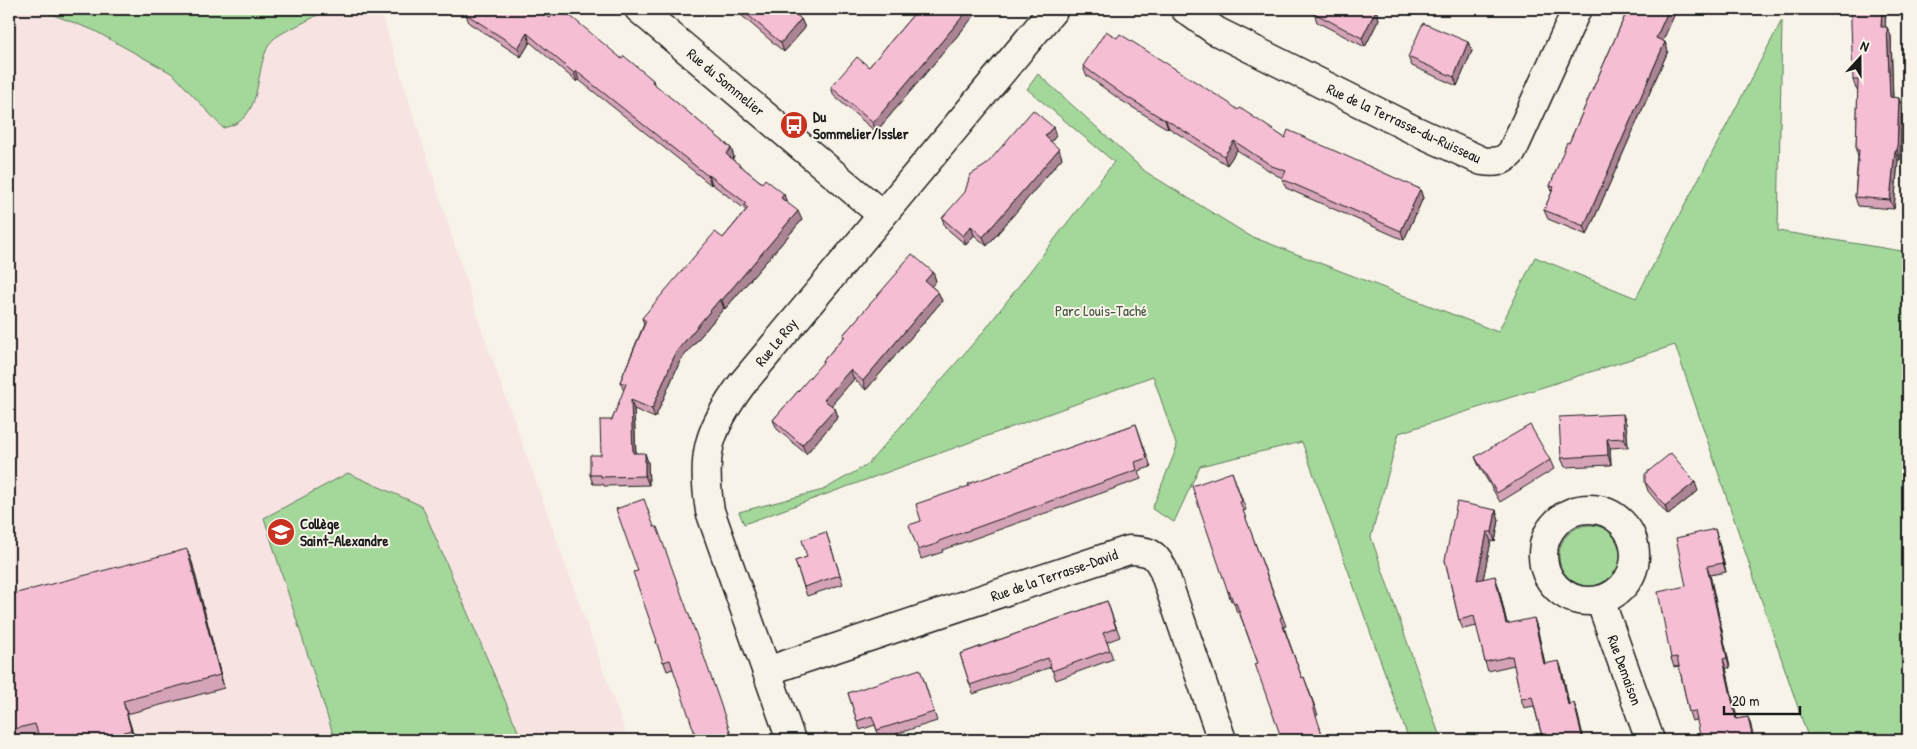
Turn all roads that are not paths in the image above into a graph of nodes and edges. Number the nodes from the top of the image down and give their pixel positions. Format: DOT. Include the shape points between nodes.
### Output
graph roads {
  1 [pos="1054,9"];
  2 [pos="1185,9"];
  3 [pos="1577,9"];
  4 [pos="655,13"];
  5 [pos="882,214"];
  6 [pos="1600,600"];
  7 [pos="767,671"];
  8 [pos="792,740"];
  9 [pos="1222,740"];
  10 [pos="1650,740"];
  1 -- 5 [label="street, Rue Le Roy"];
  2 -- 3 [label="street, Rue de la Terrasse-du-Ruisseau" via="1216,31 1395,120 1482,161 1494,162 1504,160 1512,152"];
  4 -- 5 [label="street, Rue du Sommelier"];
  5 -- 7 [label="street, Rue Le Roy" via="736,392 714,427 709,444 706,487 710,511"];
  6 -- 10 [label="street, Rue Demaison"];
  7 -- 8 [label="street, Rue Le Roy"];
  7 -- 9 [label="street, Rue de la Terrasse-David" via="1129,550 1146,551 1158,558 1163,569"];
}
